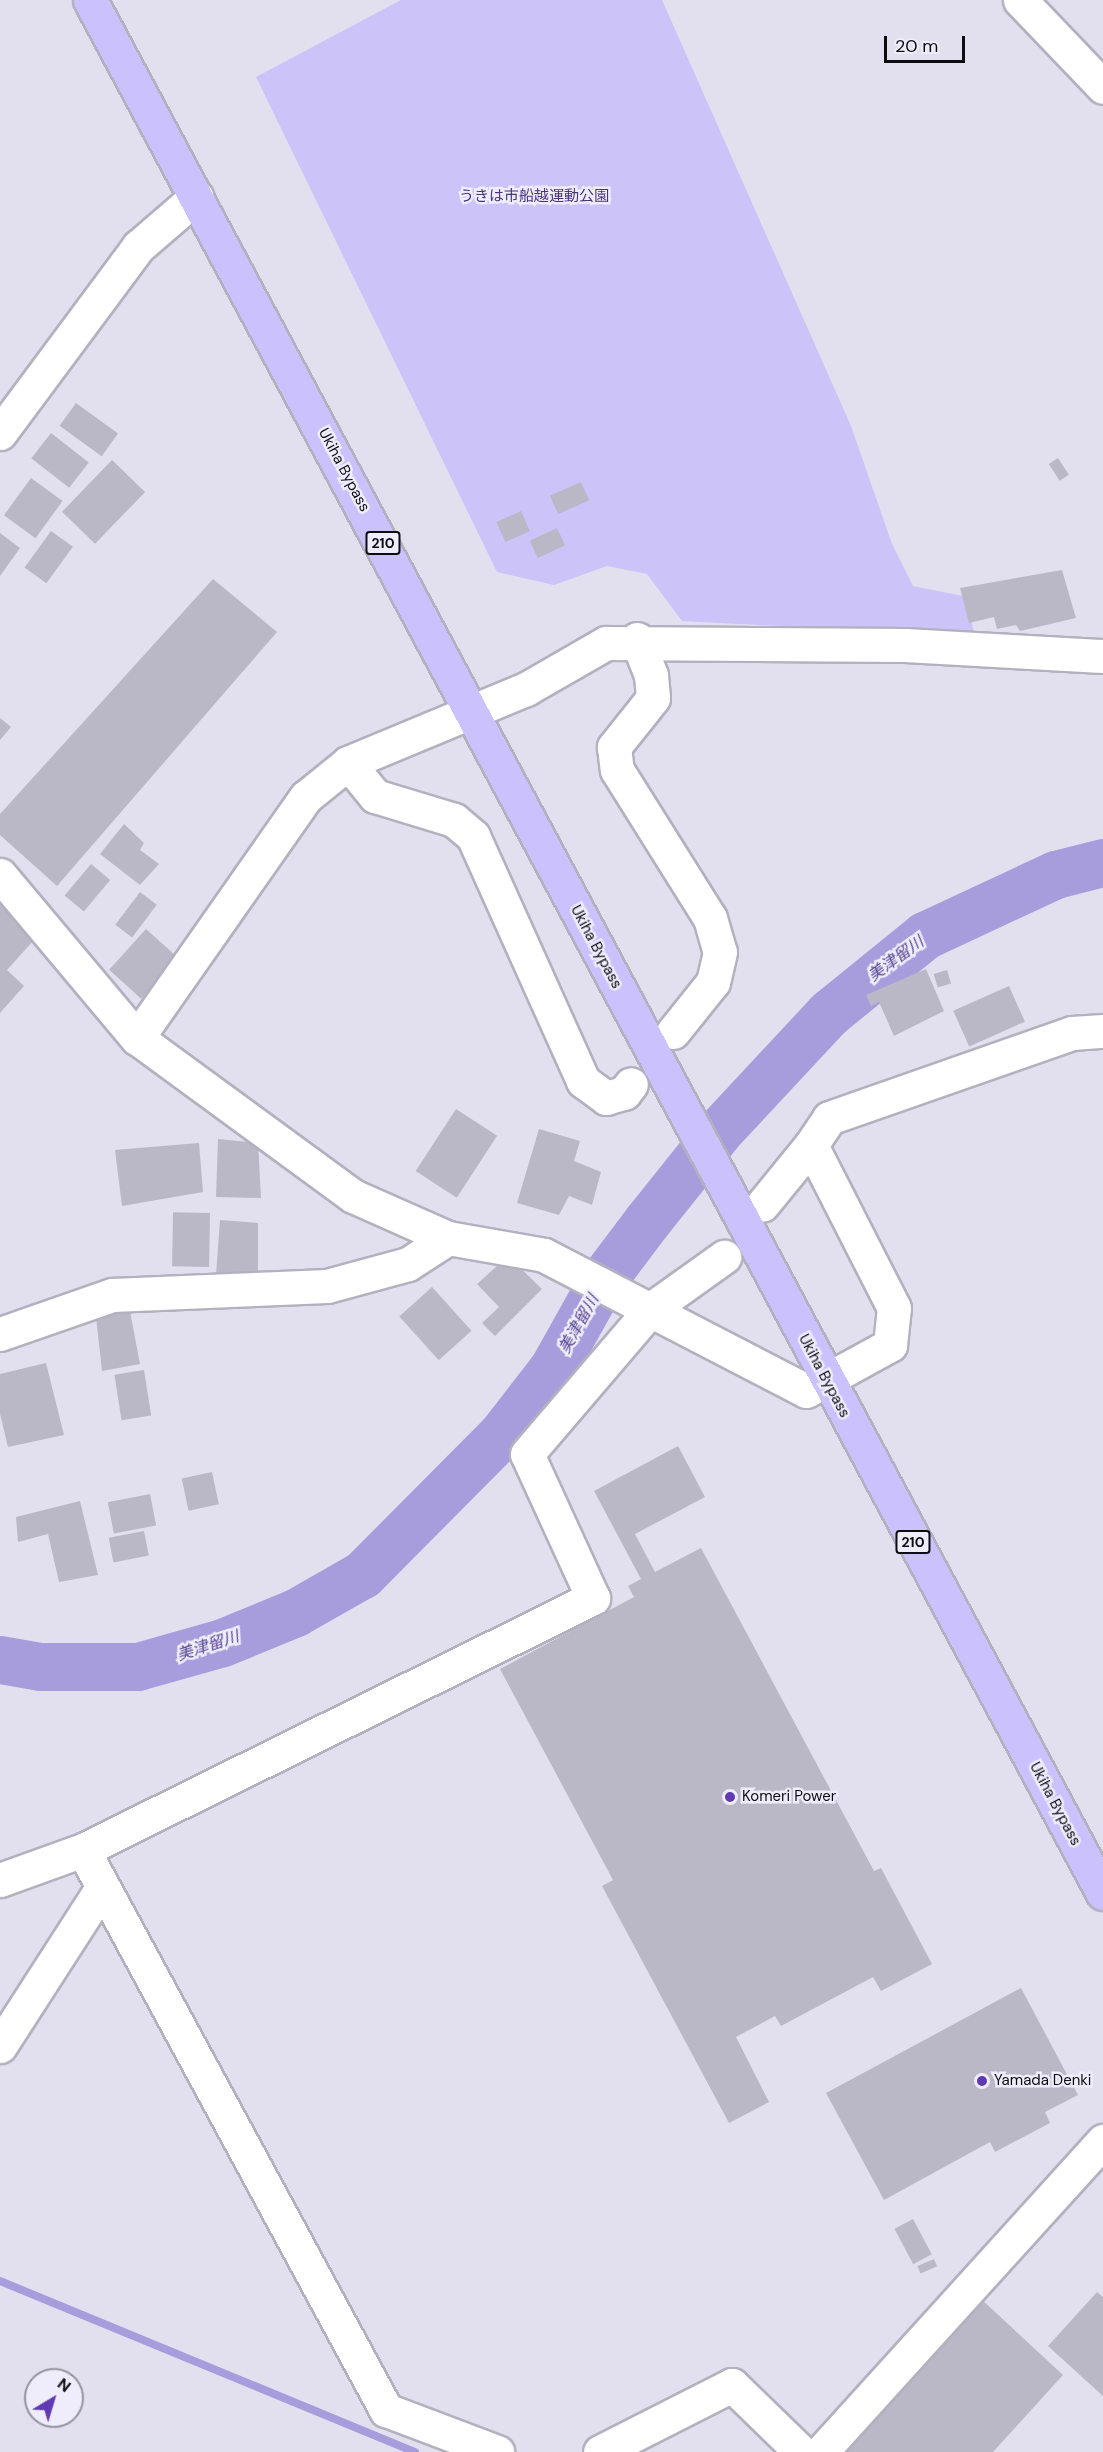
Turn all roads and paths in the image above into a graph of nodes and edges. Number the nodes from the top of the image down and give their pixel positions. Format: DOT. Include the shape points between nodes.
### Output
graph roads {
  1 [pos="90,0"];
  2 [pos="1020,0"];
  3 [pos="1103,87"];
  4 [pos="196,197"];
  5 [pos="0,433"];
  6 [pos="637,639"];
  7 [pos="1103,656"];
  8 [pos="474,710"];
  9 [pos="348,763"];
  10 [pos="0,875"];
  11 [pos="1103,1031"];
  12 [pos="673,1032"];
  13 [pos="137,1038"];
  14 [pos="631,1084"];
  15 [pos="811,1145"];
  16 [pos="762,1205"];
  17 [pos="448,1238"];
  18 [pos="724,1257"];
  19 [pos="651,1309"];
  20 [pos="0,1334"];
  21 [pos="826,1381"];
  22 [pos="83,1850"];
  23 [pos="0,1880"];
  24 [pos="102,1888"];
  25 [pos="1103,1893"];
  26 [pos="0,2046"];
  27 [pos="1103,2141"];
  28 [pos="497,2452"];
  29 [pos="600,2452"];
  30 [pos="801,2452"];
  31 [pos="821,2452"];
  1 -- 4 [label="highway, Ukiha Bypass / 210"];
  2 -- 3 [label="street"];
  4 -- 5 [label="street" via="138,247"];
  4 -- 8 [label="highway, Ukiha Bypass / 210"];
  6 -- 7 [label="street" via="905,645"];
  6 -- 8 [label="street" via="606,643 526,689"];
  6 -- 12 [label="street" via="651,675 653,698 614,747 617,770 710,918 720,951 713,982"];
  8 -- 9 [label="street"];
  8 -- 21 [label="highway, Ukiha Bypass / 210"];
  9 -- 13 [label="street" via="306,797"];
  9 -- 14 [label="street" via="375,796 454,820 473,837 583,1081 606,1098 624,1093"];
  10 -- 13 [label="street"];
  11 -- 15 [label="street" via="1072,1034 829,1118"];
  13 -- 17 [label="street" via="353,1196"];
  15 -- 16 [label="street"];
  15 -- 21 [label="street" via="894,1308 890,1345"];
  17 -- 19 [label="street" via="544,1255"];
  17 -- 20 [label="street" via="408,1264 327,1286 112,1295"];
  18 -- 19 [label="street"];
  19 -- 21 [label="street" via="789,1386 806,1391"];
  19 -- 22 [label="street" via="527,1454 593,1598"];
  21 -- 25 [label="highway, Ukiha Bypass / 210"];
  22 -- 23 [label="street"];
  22 -- 24 [label="street"];
  24 -- 26 [label="street"];
  24 -- 28 [label="street" via="386,2410"];
  27 -- 31 [label="street"];
  29 -- 30 [label="street" via="732,2385"];
}
